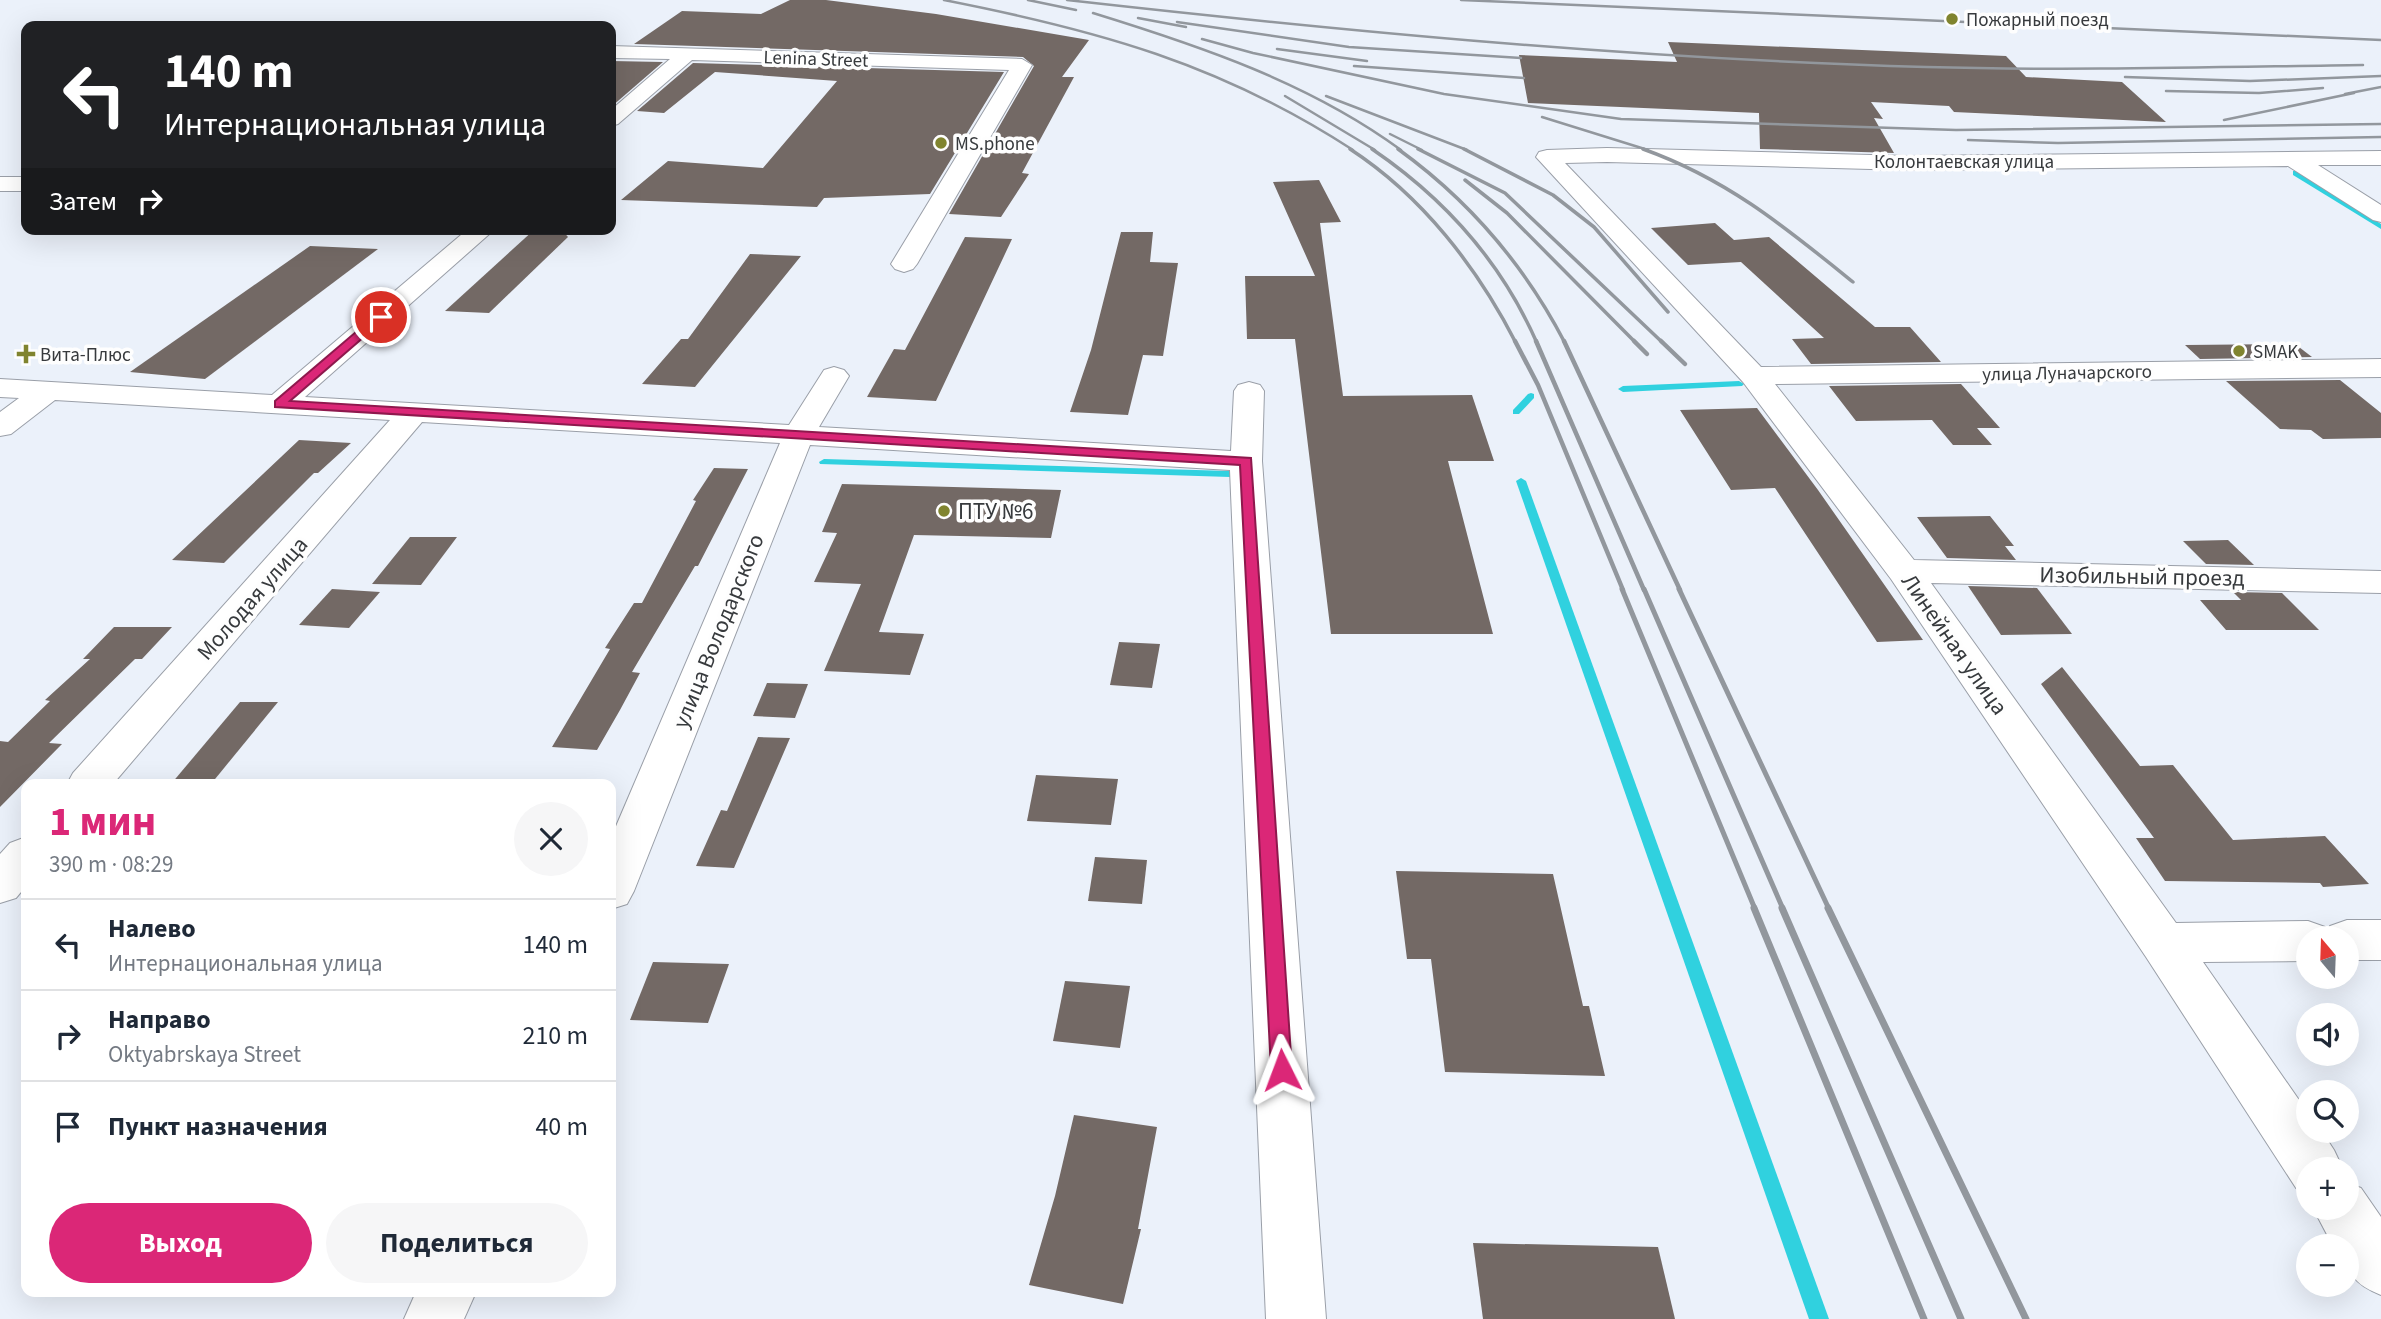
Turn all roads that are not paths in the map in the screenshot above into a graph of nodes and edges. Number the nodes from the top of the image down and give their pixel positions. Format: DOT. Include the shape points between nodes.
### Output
graph roads {
  1 [pos="616,52"];
  2 [pos="689,53"];
  3 [pos="616,116"];
  4 [pos="1547,157"];
  5 [pos="2290,158"];
  6 [pos="2381,158"];
  7 [pos="0,184"];
  8 [pos="21,184"];
  9 [pos="2381,215"];
  10 [pos="476,235"];
  11 [pos="904,264"];
  12 [pos="2381,368"];
  13 [pos="834,376"];
  14 [pos="1753,376"];
  15 [pos="0,388"];
  16 [pos="49,390"];
  17 [pos="1249,391"];
  18 [pos="279,404"];
  19 [pos="415,411"];
  20 [pos="0,428"];
  21 [pos="799,434"];
  22 [pos="1246,461"];
  23 [pos="1904,571"];
  24 [pos="2381,582"];
  25 [pos="92,779"];
  26 [pos="21,861"];
  27 [pos="616,879"];
  28 [pos="0,885"];
  29 [pos="2359,940"];
  30 [pos="2381,940"];
  31 [pos="2296,941"];
  32 [pos="2163,943"];
  33 [pos="2307,1157"];
  34 [pos="2349,1220"];
  35 [pos="2381,1266"];
  36 [pos="444,1297"];
  37 [pos="434,1319"];
  38 [pos="1296,1319"];
  1 -- 2 [label="street, Lenina Street"];
  2 -- 3 [label="street"];
  2 -- 11 [label="street, Lenina Street" via="1022,65"];
  4 -- 5 [label="street, Колонтаевская улица" via="1908,163"];
  4 -- 14 [label="street, Линейная улица"];
  5 -- 6 [label="street, Колонтаевская улица"];
  5 -- 9 [label="street"];
  7 -- 8 [label="street"];
  10 -- 18 [label="street"];
  12 -- 14 [label="street, улица Луначарского"];
  13 -- 21 [label="street, улица Володарского"];
  14 -- 23 [label="street, Линейная улица"];
  15 -- 16 [label="street"];
  16 -- 18 [label="street"];
  16 -- 20 [label="street"];
  17 -- 22 [label="street"];
  18 -- 19 [label="street"];
  19 -- 21 [label="street"];
  19 -- 25 [label="street, Молодая улица"];
  21 -- 22 [label="street"];
  21 -- 27 [label="street, улица Володарского"];
  22 -- 38 [label="street"];
  23 -- 24 [label="street, Изобильный проезд"];
  23 -- 32 [label="street, Линейная улица"];
  26 -- 28 [label="street"];
  29 -- 30 [label="street"];
  31 -- 32 [label="street"];
  32 -- 33 [label="street, Линейная улица"];
  34 -- 35 [label="street"];
  36 -- 37 [label="street"];
}
